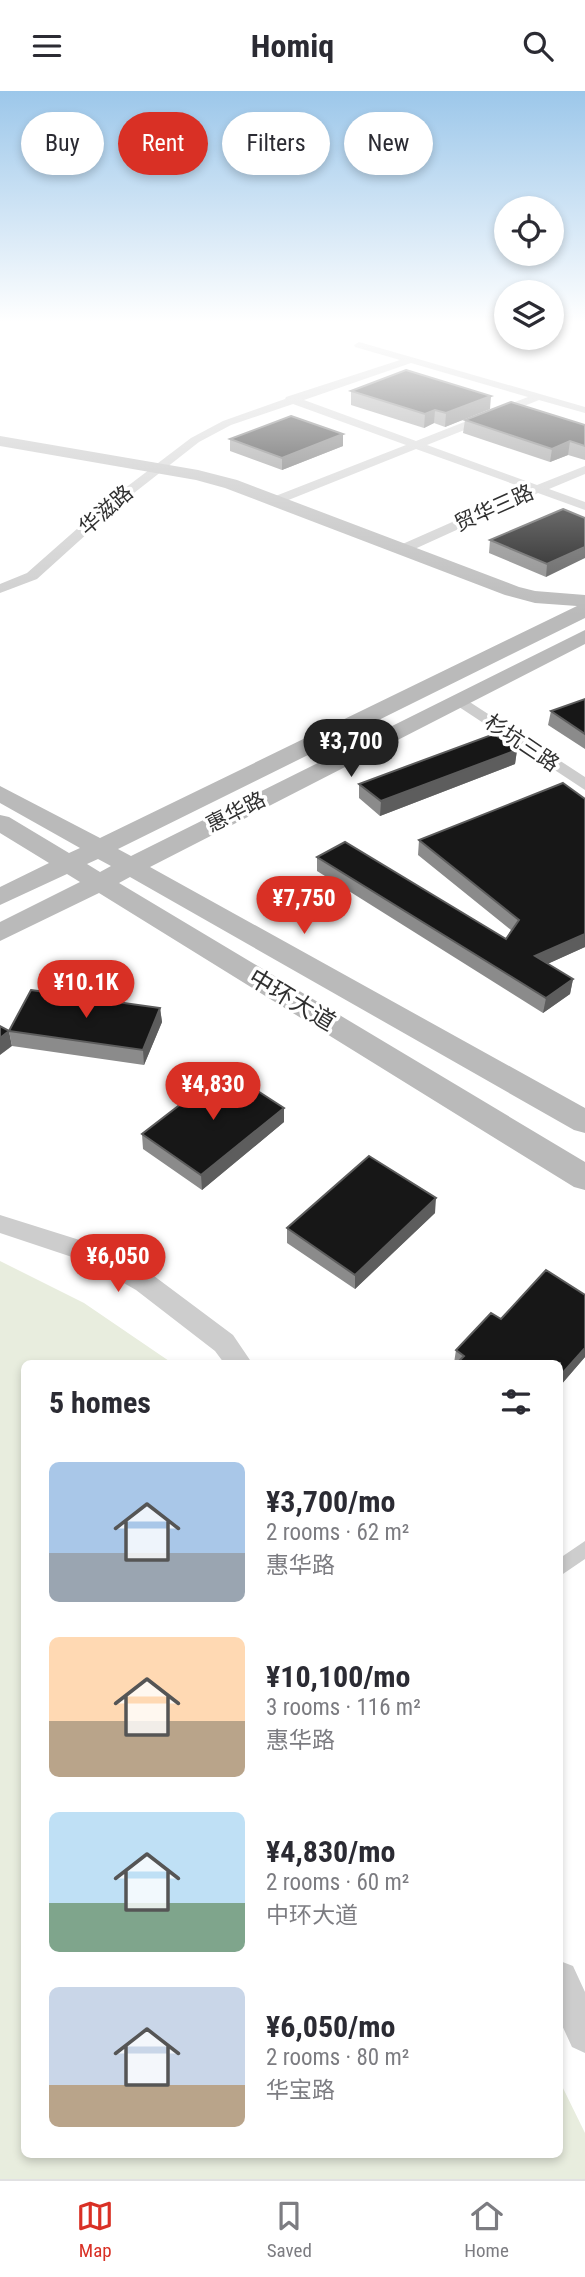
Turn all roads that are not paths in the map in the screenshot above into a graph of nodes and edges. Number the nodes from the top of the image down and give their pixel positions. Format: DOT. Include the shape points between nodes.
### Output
graph roads {
  1 [pos="231,420"];
  2 [pos="349,420"];
  3 [pos="478,420"];
  4 [pos="0,441"];
  5 [pos="416,445"];
  6 [pos="0,450"];
  7 [pos="585,470"];
  8 [pos="153,472"];
  9 [pos="537,489"];
  10 [pos="277,500"];
  11 [pos="585,506"];
  12 [pos="403,549"];
  13 [pos="0,589"];
  14 [pos="585,601"];
  15 [pos="585,610"];
  16 [pos="585,636"];
  17 [pos="521,641"];
  18 [pos="458,700"];
  19 [pos="585,785"];
  20 [pos="0,793"];
  21 [pos="0,822"];
  22 [pos="100,849"];
  23 [pos="68,864"];
  24 [pos="129,865"];
  25 [pos="97,881"];
  26 [pos="0,897"];
  27 [pos="0,933"];
  28 [pos="585,1122"];
  29 [pos="585,1178"];
  30 [pos="0,1224"];
  31 [pos="237,1360"];
  32 [pos="585,1549"];
  33 [pos="563,1566"];
  34 [pos="563,1986"];
  35 [pos="585,2034"];
  1 -- 8 [label="street, 华滋路" via="195,440"];
  2 -- 5 [label="street"];
  3 -- 5 [label="street"];
  4 -- 8 [label="street"];
  5 -- 9 [label="street"];
  5 -- 10 [label="street"];
  6 -- 8 [label="street"];
  7 -- 9 [label="street, 贸华三路"];
  8 -- 10 [label="street" via="231,484"];
  8 -- 13 [label="street, 华滋路" via="32,576"];
  8 -- 17 [label="street" via="248,501 499,598 522,614 528,628"];
  9 -- 11 [label="street"];
  9 -- 12 [label="street, 贸华三路"];
  10 -- 12 [label="street"];
  12 -- 14 [label="street" via="512,591"];
  15 -- 17 [label="street, 惠华路"];
  16 -- 18 [label="street, 惠华路"];
  17 -- 22 [label="street, 惠华路"];
  18 -- 19 [label="street, 杉坑三路"];
  18 -- 24 [label="street, 惠华路"];
  20 -- 22 [label="street, 中环大道"];
  21 -- 23 [label="street, 中环大道"];
  22 -- 23 [label="street, 惠华路"];
  22 -- 24 [label="street, 中环大道"];
  23 -- 25 [label="street, 中环大道"];
  23 -- 26 [label="street, 惠华路"];
  24 -- 25 [label="street, 惠华路"];
  24 -- 28 [label="street, 中环大道"];
  25 -- 27 [label="street, 惠华路"];
  25 -- 29 [label="street, 中环大道"];
  30 -- 31 [label="street" via="96,1255 145,1283 224,1343"];
  32 -- 33 [label="lane"];
  34 -- 35 [label="street"];
}
